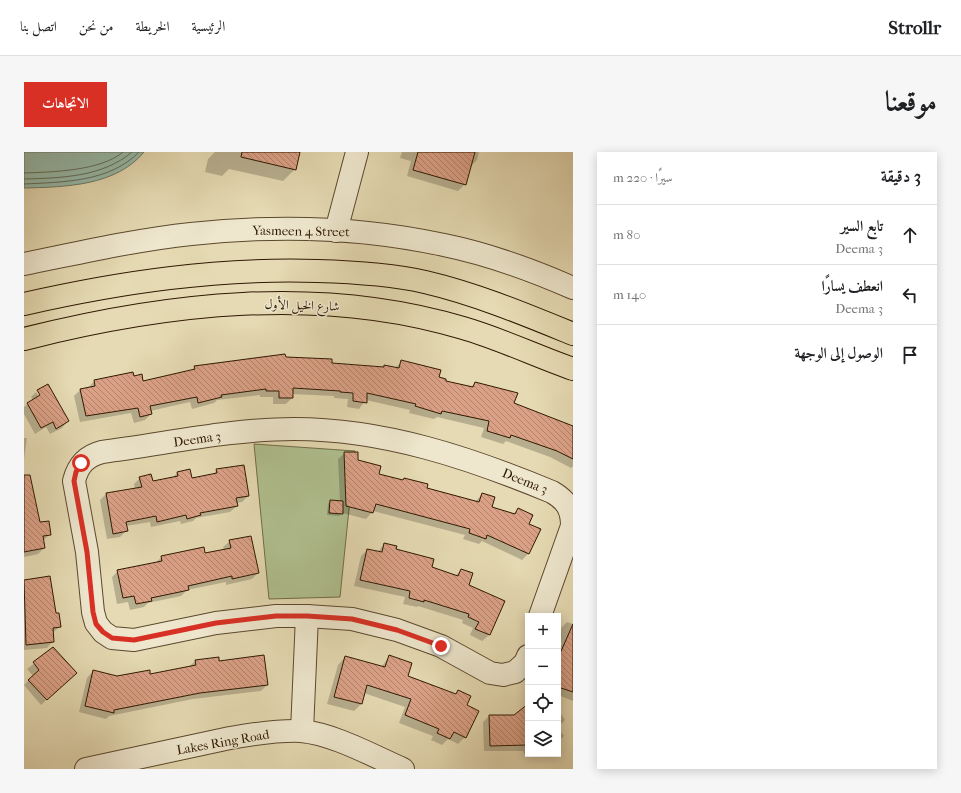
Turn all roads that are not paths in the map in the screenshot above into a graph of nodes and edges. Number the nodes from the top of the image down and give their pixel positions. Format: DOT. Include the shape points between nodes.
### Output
graph roads {
  1 [pos="357,152"];
  2 [pos="336,231"];
  3 [pos="24,264"];
  4 [pos="573,288"];
  5 [pos="24,304"];
  6 [pos="573,334"];
  7 [pos="24,339"];
  8 [pos="573,369"];
  9 [pos="541,613"];
  10 [pos="307,616"];
  11 [pos="525,664"];
  12 [pos="302,731"];
  13 [pos="86,769"];
  14 [pos="403,769"];
  1 -- 2 [label="street"];
  2 -- 3 [label="street, Yasmeen 4 Street" via="264,229 191,234 118,245"];
  2 -- 4 [label="street, Yasmeen 4 Street" via="391,236 444,245 507,263"];
  5 -- 6 [label="main road" via="104,288 195,275 248,271 332,272 379,275 424,282 469,294"];
  7 -- 8 [label="main road, شارع الخيل الأول" via="110,319 198,306 331,306 375,309 462,327"];
  9 -- 10 [label="street, Deema 3" via="572,526 572,515 568,505 552,492 470,460 376,437 295,429 256,431 102,452 81,463 74,481 86,546 93,612 96,624 103,632 112,638 134,640 216,623 276,616"];
  10 -- 11 [label="street, Deema 3" via="352,619 397,630 441,646 490,673 502,675 515,672"];
  10 -- 12 [label="street"];
  12 -- 13 [label="street, Lakes Ring Road" via="230,738"];
  12 -- 14 [label="street, Lakes Ring Road" via="352,747"];
}
